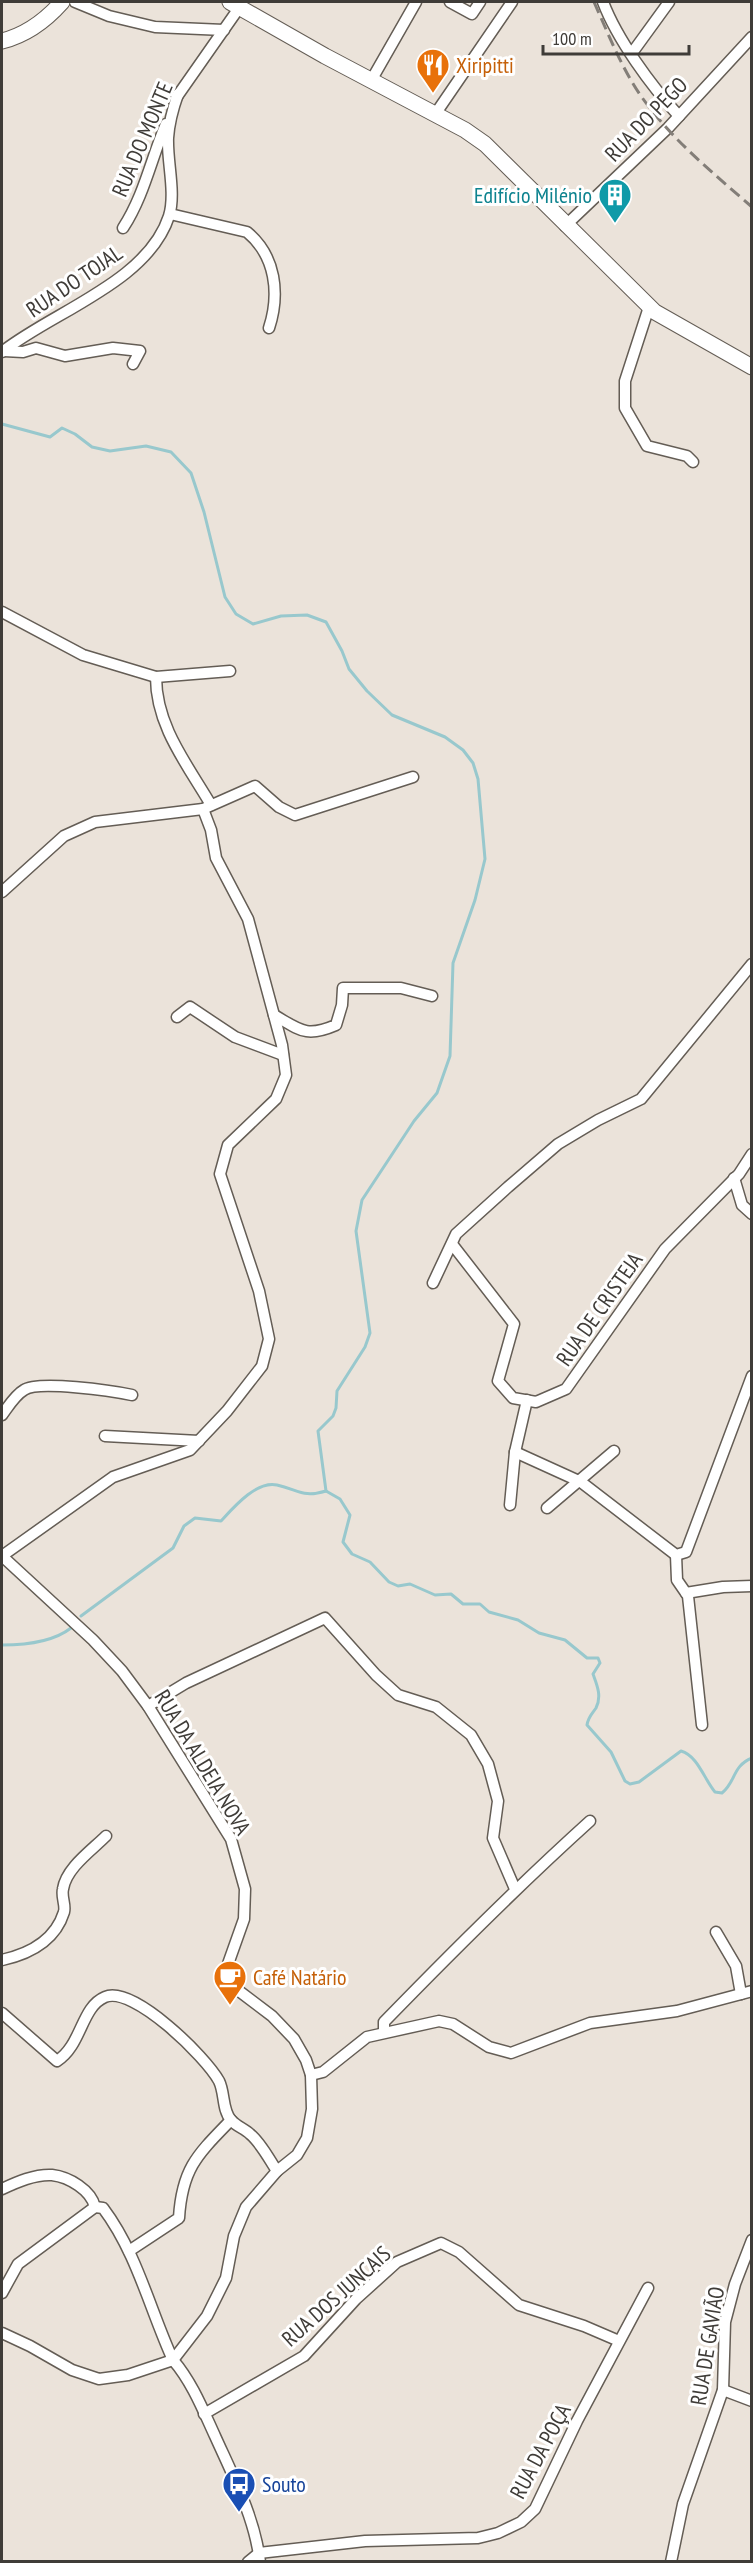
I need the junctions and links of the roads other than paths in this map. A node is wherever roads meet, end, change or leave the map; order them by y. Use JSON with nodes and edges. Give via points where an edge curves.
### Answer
{"nodes":[{"id":1,"x":62,"y":2,"type":"edge"},
{"id":2,"x":75,"y":2,"type":"edge"},
{"id":3,"x":416,"y":2,"type":"edge"},
{"id":4,"x":450,"y":2,"type":"edge"},
{"id":5,"x":480,"y":2,"type":"edge"},
{"id":6,"x":512,"y":2,"type":"edge"},
{"id":7,"x":603,"y":2,"type":"edge"},
{"id":8,"x":669,"y":2,"type":"edge"},
{"id":9,"x":235,"y":5,"type":"edge"},
{"id":10,"x":224,"y":30,"type":"junction"},
{"id":11,"x":752,"y":37,"type":"edge"},
{"id":12,"x":2,"y":42,"type":"edge"},
{"id":13,"x":632,"y":53,"type":"junction"},
{"id":14,"x":372,"y":79,"type":"junction"},
{"id":15,"x":178,"y":94,"type":"junction"},
{"id":16,"x":436,"y":113,"type":"junction"},
{"id":17,"x":679,"y":116,"type":"junction"},
{"id":18,"x":170,"y":214,"type":"junction"},
{"id":19,"x":565,"y":226,"type":"junction"},
{"id":20,"x":123,"y":228,"type":"dead end"},
{"id":21,"x":649,"y":307,"type":"junction"},
{"id":22,"x":269,"y":328,"type":"dead end"},
{"id":23,"x":2,"y":352,"type":"edge"},
{"id":24,"x":134,"y":364,"type":"dead end"},
{"id":25,"x":752,"y":367,"type":"edge"},
{"id":26,"x":693,"y":462,"type":"dead end"},
{"id":27,"x":2,"y":612,"type":"edge"},
{"id":28,"x":230,"y":671,"type":"dead end"},
{"id":29,"x":156,"y":677,"type":"junction"},
{"id":30,"x":413,"y":777,"type":"dead end"},
{"id":31,"x":207,"y":807,"type":"junction"},
{"id":32,"x":2,"y":892,"type":"edge"},
{"id":33,"x":752,"y":964,"type":"edge"},
{"id":34,"x":432,"y":996,"type":"dead end"},
{"id":35,"x":273,"y":1015,"type":"junction"},
{"id":36,"x":177,"y":1017,"type":"dead end"},
{"id":37,"x":283,"y":1055,"type":"junction"},
{"id":38,"x":752,"y":1154,"type":"edge"},
{"id":39,"x":734,"y":1178,"type":"junction"},
{"id":40,"x":752,"y":1214,"type":"edge"},
{"id":41,"x":452,"y":1244,"type":"junction"},
{"id":42,"x":433,"y":1283,"type":"dead end"},
{"id":43,"x":752,"y":1377,"type":"edge"},
{"id":44,"x":132,"y":1395,"type":"dead end"},
{"id":45,"x":527,"y":1400,"type":"junction"},
{"id":46,"x":2,"y":1415,"type":"edge"},
{"id":47,"x":105,"y":1436,"type":"dead end"},
{"id":48,"x":199,"y":1441,"type":"junction"},
{"id":49,"x":614,"y":1451,"type":"dead end"},
{"id":50,"x":515,"y":1452,"type":"junction"},
{"id":51,"x":578,"y":1480,"type":"junction"},
{"id":52,"x":510,"y":1504,"type":"dead end"},
{"id":53,"x":547,"y":1508,"type":"dead end"},
{"id":54,"x":676,"y":1555,"type":"junction"},
{"id":55,"x":2,"y":1556,"type":"edge"},
{"id":56,"x":752,"y":1586,"type":"edge"},
{"id":57,"x":686,"y":1593,"type":"junction"},
{"id":58,"x":148,"y":1706,"type":"junction"},
{"id":59,"x":702,"y":1725,"type":"dead end"},
{"id":60,"x":590,"y":1821,"type":"dead end"},
{"id":61,"x":106,"y":1836,"type":"dead end"},
{"id":62,"x":515,"y":1889,"type":"junction"},
{"id":63,"x":716,"y":1932,"type":"dead end"},
{"id":64,"x":2,"y":1960,"type":"edge"},
{"id":65,"x":746,"y":1993,"type":"edge"},
{"id":66,"x":2,"y":2013,"type":"edge"},
{"id":67,"x":384,"y":2031,"type":"junction"},
{"id":68,"x":310,"y":2075,"type":"junction"},
{"id":69,"x":231,"y":2120,"type":"junction"},
{"id":70,"x":277,"y":2171,"type":"junction"},
{"id":71,"x":2,"y":2188,"type":"edge"},
{"id":72,"x":95,"y":2207,"type":"junction"},
{"id":73,"x":752,"y":2240,"type":"edge"},
{"id":74,"x":129,"y":2251,"type":"junction"},
{"id":75,"x":648,"y":2288,"type":"dead end"},
{"id":76,"x":2,"y":2293,"type":"edge"},
{"id":77,"x":2,"y":2333,"type":"edge"},
{"id":78,"x":620,"y":2341,"type":"junction"},
{"id":79,"x":173,"y":2360,"type":"junction"},
{"id":80,"x":723,"y":2390,"type":"junction"},
{"id":81,"x":752,"y":2401,"type":"edge"},
{"id":82,"x":204,"y":2414,"type":"junction"},
{"id":83,"x":259,"y":2557,"type":"edge"},
{"id":84,"x":248,"y":2562,"type":"edge"},
{"id":85,"x":671,"y":2562,"type":"edge"}],
"edges":[{"from":1,"to":12,"type":"main road","via":[[26,32]]},
{"from":2,"to":10,"type":"street","via":[[108,16],[155,27]]},
{"from":3,"to":14,"type":"street"},
{"from":4,"to":5,"type":"street","via":[[472,14]]},
{"from":6,"to":16,"type":"street"},
{"from":7,"to":13,"type":"street","via":[[612,26]]},
{"from":8,"to":13,"type":"street"},
{"from":9,"to":10,"type":"street","name":"RUA DO MONTE"},
{"from":9,"to":14,"type":"main road"},
{"from":10,"to":15,"type":"street","name":"RUA DO MONTE"},
{"from":11,"to":17,"type":"street","name":"RUA DO PEGO"},
{"from":13,"to":17,"type":"street","via":[[661,97]]},
{"from":14,"to":16,"type":"main road"},
{"from":15,"to":18,"type":"street","name":"RUA DO TOJAL","via":[[168,140]]},
{"from":15,"to":20,"type":"street","name":"RUA DO MONTE","via":[[150,173]]},
{"from":16,"to":19,"type":"main road","via":[[484,144]]},
{"from":17,"to":19,"type":"street","name":"RUA DO PEGO"},
{"from":18,"to":22,"type":"street","via":[[247,232],[256,240],[273,270],[276,307]]},
{"from":18,"to":23,"type":"street","name":"RUA DO TOJAL","via":[[159,237],[118,280]]},
{"from":19,"to":21,"type":"main road"},
{"from":21,"to":25,"type":"main road"},
{"from":21,"to":26,"type":"street","via":[[625,381],[625,408],[647,446],[687,456]]},
{"from":23,"to":24,"type":"street","via":[[36,348],[65,356],[113,348],[140,351]]},
{"from":27,"to":29,"type":"street","via":[[83,654]]},
{"from":28,"to":29,"type":"street"},
{"from":29,"to":31,"type":"street","via":[[158,707],[165,728]]},
{"from":30,"to":31,"type":"street","via":[[295,815],[255,786]]},
{"from":31,"to":32,"type":"street","via":[[95,822],[64,836]]},
{"from":31,"to":35,"type":"street","via":[[216,858],[248,919]]},
{"from":33,"to":41,"type":"street","via":[[641,1099],[558,1144],[456,1234]]},
{"from":34,"to":35,"type":"street","via":[[401,988],[343,988],[336,1025],[319,1032],[303,1032]]},
{"from":35,"to":37,"type":"street"},
{"from":36,"to":37,"type":"street","via":[[190,1007],[235,1037]]},
{"from":37,"to":48,"type":"street","via":[[286,1075],[276,1099],[228,1145],[220,1174],[259,1291],[269,1339],[262,1366]]},
{"from":38,"to":39,"type":"street","name":"RUA DE CRISTEJA"},
{"from":39,"to":40,"type":"street","via":[[742,1205]]},
{"from":39,"to":45,"type":"street","name":"RUA DE CRISTEJA","via":[[665,1250],[566,1389],[536,1402]]},
{"from":41,"to":42,"type":"street"},
{"from":41,"to":45,"type":"street","via":[[514,1324],[498,1382],[513,1398]]},
{"from":43,"to":54,"type":"street","via":[[686,1552]]},
{"from":44,"to":46,"type":"street","via":[[81,1387],[34,1387],[24,1389]]},
{"from":45,"to":50,"type":"street"},
{"from":47,"to":48,"type":"street"},
{"from":48,"to":55,"type":"street","via":[[190,1450],[113,1477]]},
{"from":49,"to":51,"type":"street"},
{"from":50,"to":51,"type":"street"},
{"from":50,"to":52,"type":"street"},
{"from":51,"to":53,"type":"street"},
{"from":51,"to":54,"type":"street"},
{"from":54,"to":57,"type":"street","via":[[677,1580]]},
{"from":55,"to":58,"type":"street","name":"RUA DA ALDEIA NOVA","via":[[93,1640]]},
{"from":56,"to":57,"type":"street"},
{"from":57,"to":59,"type":"street"},
{"from":58,"to":62,"type":"street","via":[[186,1683],[326,1618],[398,1695],[436,1707],[471,1735],[488,1764],[498,1801],[493,1838]]},
{"from":58,"to":68,"type":"street","name":"RUA DA ALDEIA NOVA","via":[[231,1839],[245,1889],[244,1919],[228,1964],[229,1976],[235,1988],[272,2016],[294,2039]]},
{"from":60,"to":62,"type":"street"},
{"from":61,"to":64,"type":"street","via":[[73,1869],[63,1889],[65,1911],[50,1937],[33,1950]]},
{"from":62,"to":67,"type":"street","via":[[384,2022]]},
{"from":63,"to":65,"type":"street"},
{"from":65,"to":67,"type":"street","via":[[677,2011],[590,2023],[512,2053],[489,2048],[453,2024],[439,2021]]},
{"from":66,"to":69,"type":"street","via":[[57,2061],[77,2039],[97,2001],[119,1995],[164,2023],[194,2050],[219,2082]]},
{"from":67,"to":68,"type":"street","via":[[367,2037],[323,2072]]},
{"from":68,"to":70,"type":"street","name":"RUA DA ALDEIA NOVA","via":[[312,2109],[307,2138],[297,2155]]},
{"from":69,"to":70,"type":"street","via":[[252,2135]]},
{"from":69,"to":74,"type":"street","via":[[200,2151],[188,2172],[179,2218]]},
{"from":70,"to":79,"type":"street","name":"RUA DA ALDEIA NOVA","via":[[246,2207],[234,2236],[226,2278],[207,2316]]},
{"from":71,"to":72,"type":"street","via":[[24,2179],[52,2175],[77,2184],[93,2197]]},
{"from":72,"to":74,"type":"street","via":[[103,2208],[110,2217]]},
{"from":72,"to":76,"type":"street","via":[[18,2264]]},
{"from":73,"to":80,"type":"street","name":"RUA DE GAVIÃO","via":[[725,2322]]},
{"from":74,"to":79,"type":"street"},
{"from":75,"to":78,"type":"street","name":"RUA DA POÇA"},
{"from":77,"to":79,"type":"street","via":[[72,2370],[99,2379],[128,2375]]},
{"from":78,"to":82,"type":"street","name":"RUA DOS JUNCAIS","via":[[519,2305],[459,2252],[441,2243],[398,2262],[356,2299],[304,2356]]},
{"from":78,"to":83,"type":"street","name":"RUA DA POÇA","via":[[535,2509],[521,2522],[478,2538],[365,2541]]},
{"from":79,"to":82,"type":"street"},
{"from":80,"to":81,"type":"street"},
{"from":80,"to":85,"type":"street","name":"RUA DE GAVIÃO","via":[[683,2504]]},
{"from":82,"to":83,"type":"street","via":[[243,2498]]},
{"from":83,"to":84,"type":"street"}]}
